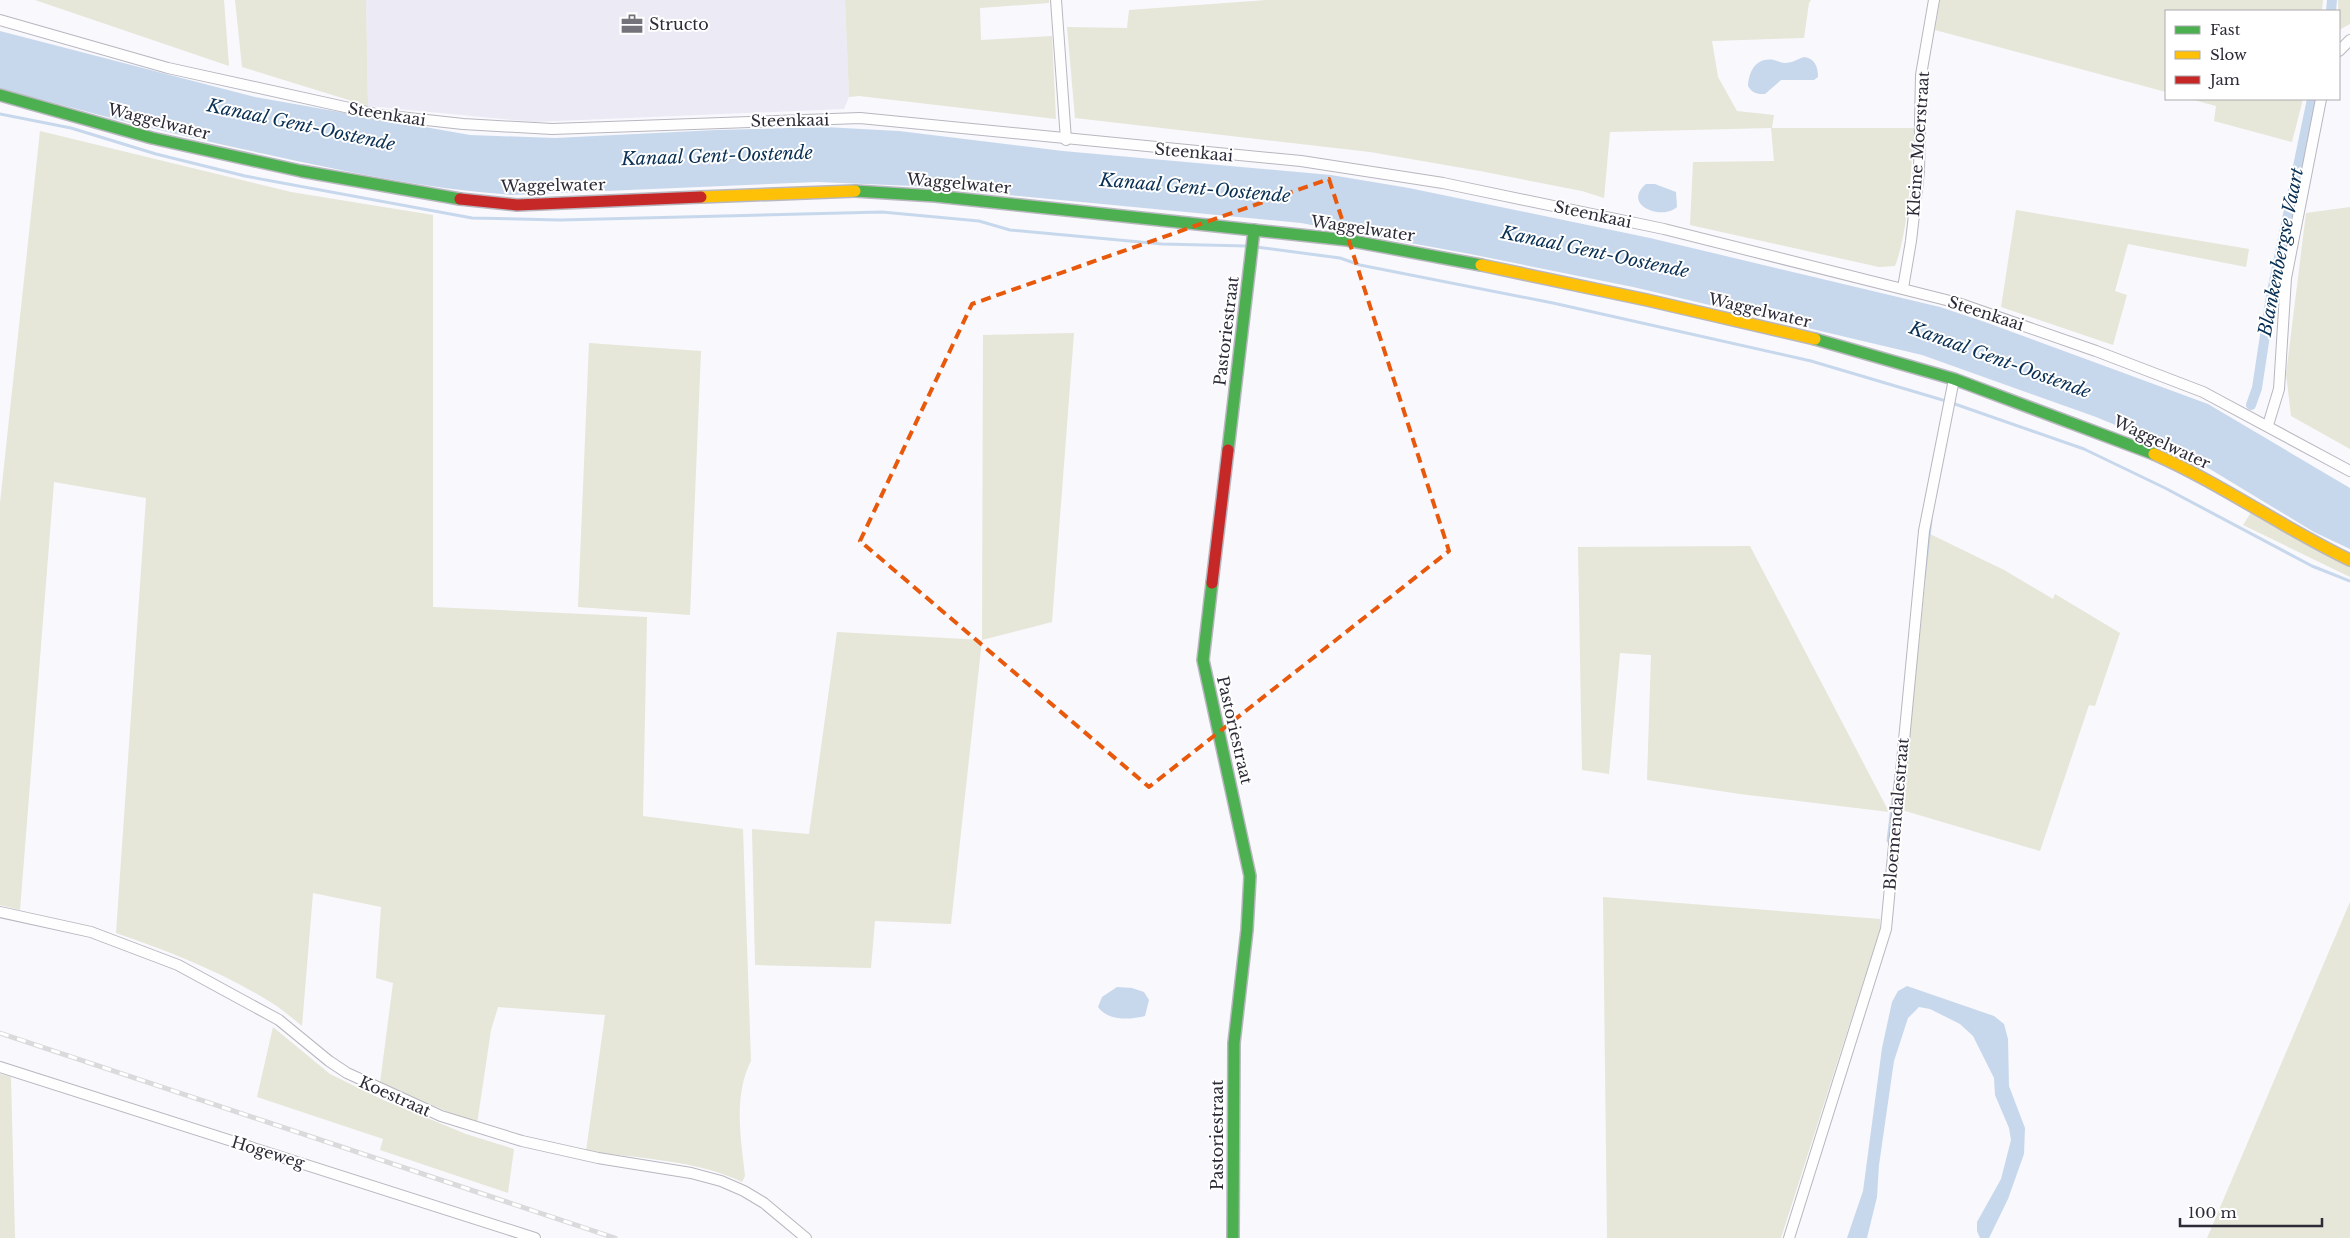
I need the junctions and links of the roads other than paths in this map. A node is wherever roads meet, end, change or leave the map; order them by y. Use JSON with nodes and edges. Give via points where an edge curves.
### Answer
{"nodes":[{"id":1,"x":1056,"y":0,"type":"edge"},
{"id":2,"x":1934,"y":0,"type":"edge"},
{"id":3,"x":0,"y":20,"type":"edge"},
{"id":4,"x":2350,"y":40,"type":"edge"},
{"id":5,"x":2340,"y":50,"type":"edge"},
{"id":6,"x":0,"y":95,"type":"edge"},
{"id":7,"x":2321,"y":100,"type":"edge"},
{"id":8,"x":1066,"y":140,"type":"junction"},
{"id":9,"x":1253,"y":241,"type":"junction"},
{"id":10,"x":1903,"y":288,"type":"junction"},
{"id":11,"x":1954,"y":379,"type":"junction"},
{"id":12,"x":2268,"y":425,"type":"junction"},
{"id":13,"x":2350,"y":471,"type":"edge"},
{"id":14,"x":2350,"y":560,"type":"edge"},
{"id":15,"x":0,"y":912,"type":"edge"},
{"id":16,"x":0,"y":1067,"type":"edge"},
{"id":17,"x":535,"y":1238,"type":"edge"},
{"id":18,"x":806,"y":1238,"type":"edge"},
{"id":19,"x":1233,"y":1238,"type":"edge"},
{"id":20,"x":1789,"y":1238,"type":"edge"}],
"edges":[{"from":1,"to":8,"type":"street"},
{"from":2,"to":10,"type":"street","name":"Kleine Moerstraat","via":[[1922,74],[1919,170]]},
{"from":3,"to":8,"type":"street","name":"Steenkaai","via":[[168,68],[381,116],[552,129],[860,118]]},
{"from":4,"to":5,"type":"street"},
{"from":6,"to":9,"type":"street","name":"Waggelwater","via":[[161,140],[466,200],[517,204],[854,191],[935,196]]},
{"from":7,"to":12,"type":"street","via":[[2286,278],[2279,389]]},
{"from":8,"to":10,"type":"street","name":"Steenkaai","via":[[1301,161],[1443,183],[1664,229]]},
{"from":9,"to":11,"type":"street","name":"Waggelwater","via":[[1346,240],[1448,258],[1647,300],[1839,346]]},
{"from":9,"to":19,"type":"street","name":"Pastoriestraat","via":[[1203,660],[1250,876],[1248,930],[1234,1043]]},
{"from":10,"to":12,"type":"street","name":"Steenkaai","via":[[2003,318],[2144,369],[2219,399]]},
{"from":11,"to":14,"type":"street","name":"Waggelwater","via":[[2132,444],[2188,470]]},
{"from":11,"to":20,"type":"street","name":"Bloemendalestraat","via":[[1924,531],[1886,929]]},
{"from":12,"to":13,"type":"street","name":"Steenkaai"},
{"from":15,"to":18,"type":"street","name":"Koestraat","via":[[91,932],[178,965],[279,1020],[347,1073],[441,1116],[522,1141],[721,1181],[764,1203]]},
{"from":16,"to":17,"type":"street","name":"Hogeweg"}]}
